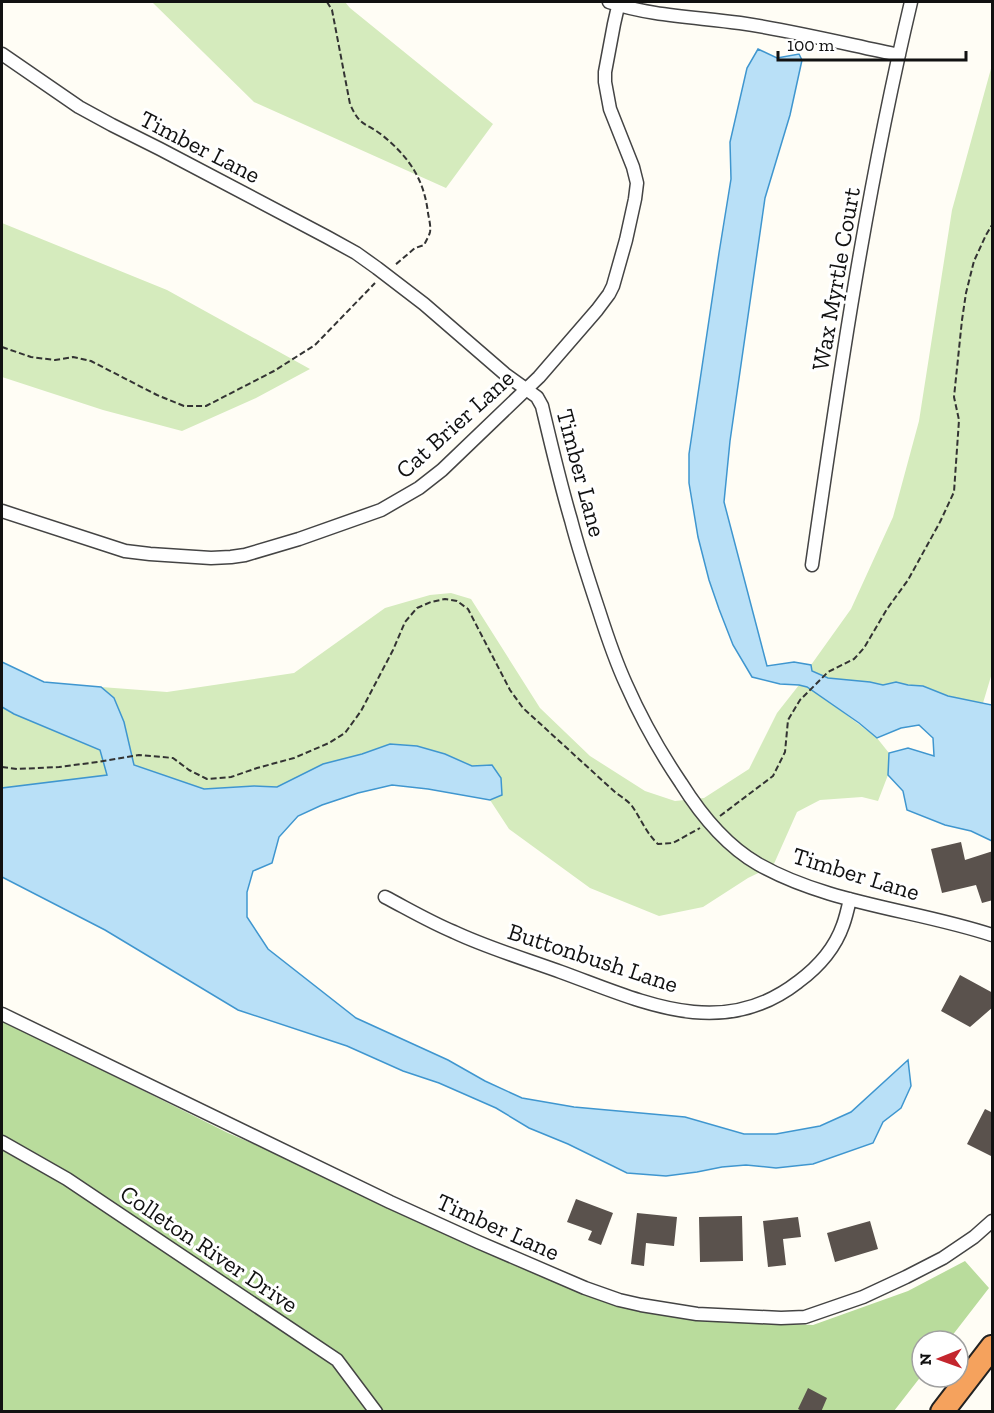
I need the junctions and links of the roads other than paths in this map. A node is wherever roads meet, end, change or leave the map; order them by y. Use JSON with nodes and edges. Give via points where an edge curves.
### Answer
{"nodes":[{"id":1,"x":911,"y":2,"type":"edge"},
{"id":2,"x":615,"y":3,"type":"edge"},
{"id":3,"x":2,"y":54,"type":"edge"},
{"id":4,"x":899,"y":55,"type":"junction"},
{"id":5,"x":527,"y":389,"type":"junction"},
{"id":6,"x":2,"y":511,"type":"edge"},
{"id":7,"x":812,"y":565,"type":"dead end"},
{"id":8,"x":385,"y":897,"type":"dead end"},
{"id":9,"x":850,"y":899,"type":"junction"},
{"id":10,"x":993,"y":935,"type":"edge"},
{"id":11,"x":2,"y":1014,"type":"edge"},
{"id":12,"x":2,"y":1142,"type":"edge"},
{"id":13,"x":993,"y":1221,"type":"edge"},
{"id":14,"x":993,"y":1347,"type":"edge"},
{"id":15,"x":376,"y":1412,"type":"edge"},
{"id":16,"x":942,"y":1412,"type":"edge"}],
"edges":[{"from":1,"to":4,"type":"street","name":"Wax Myrtle Court"},
{"from":2,"to":4,"type":"street","via":[[639,11],[765,27]]},
{"from":2,"to":5,"type":"street","name":"Cat Brier Lane","via":[[605,82],[610,109],[637,183],[626,240],[609,294]]},
{"from":3,"to":5,"type":"street","name":"Timber Lane","via":[[112,126],[356,253]]},
{"from":4,"to":7,"type":"street","name":"Wax Myrtle Court","via":[[846,332]]},
{"from":5,"to":6,"type":"street","name":"Cat Brier Lane","via":[[442,470],[396,502],[360,519],[245,555],[211,558],[125,551]]},
{"from":5,"to":9,"type":"street","name":"Timber Lane","via":[[542,406],[570,519],[614,656],[639,712],[673,772],[724,839],[741,853],[798,882]]},
{"from":8,"to":9,"type":"street","name":"Buttonbush Lane","via":[[455,933],[623,994],[670,1008],[713,1014],[762,1004],[806,977],[836,941]]},
{"from":9,"to":10,"type":"street","name":"Timber Lane"},
{"from":11,"to":13,"type":"street","name":"Timber Lane","via":[[390,1202],[585,1288],[641,1305],[697,1314],[805,1317],[906,1277],[943,1258]]},
{"from":12,"to":15,"type":"street","name":"Colleton River Drive","via":[[67,1179],[337,1360]]},
{"from":14,"to":16,"type":"highway"}]}
